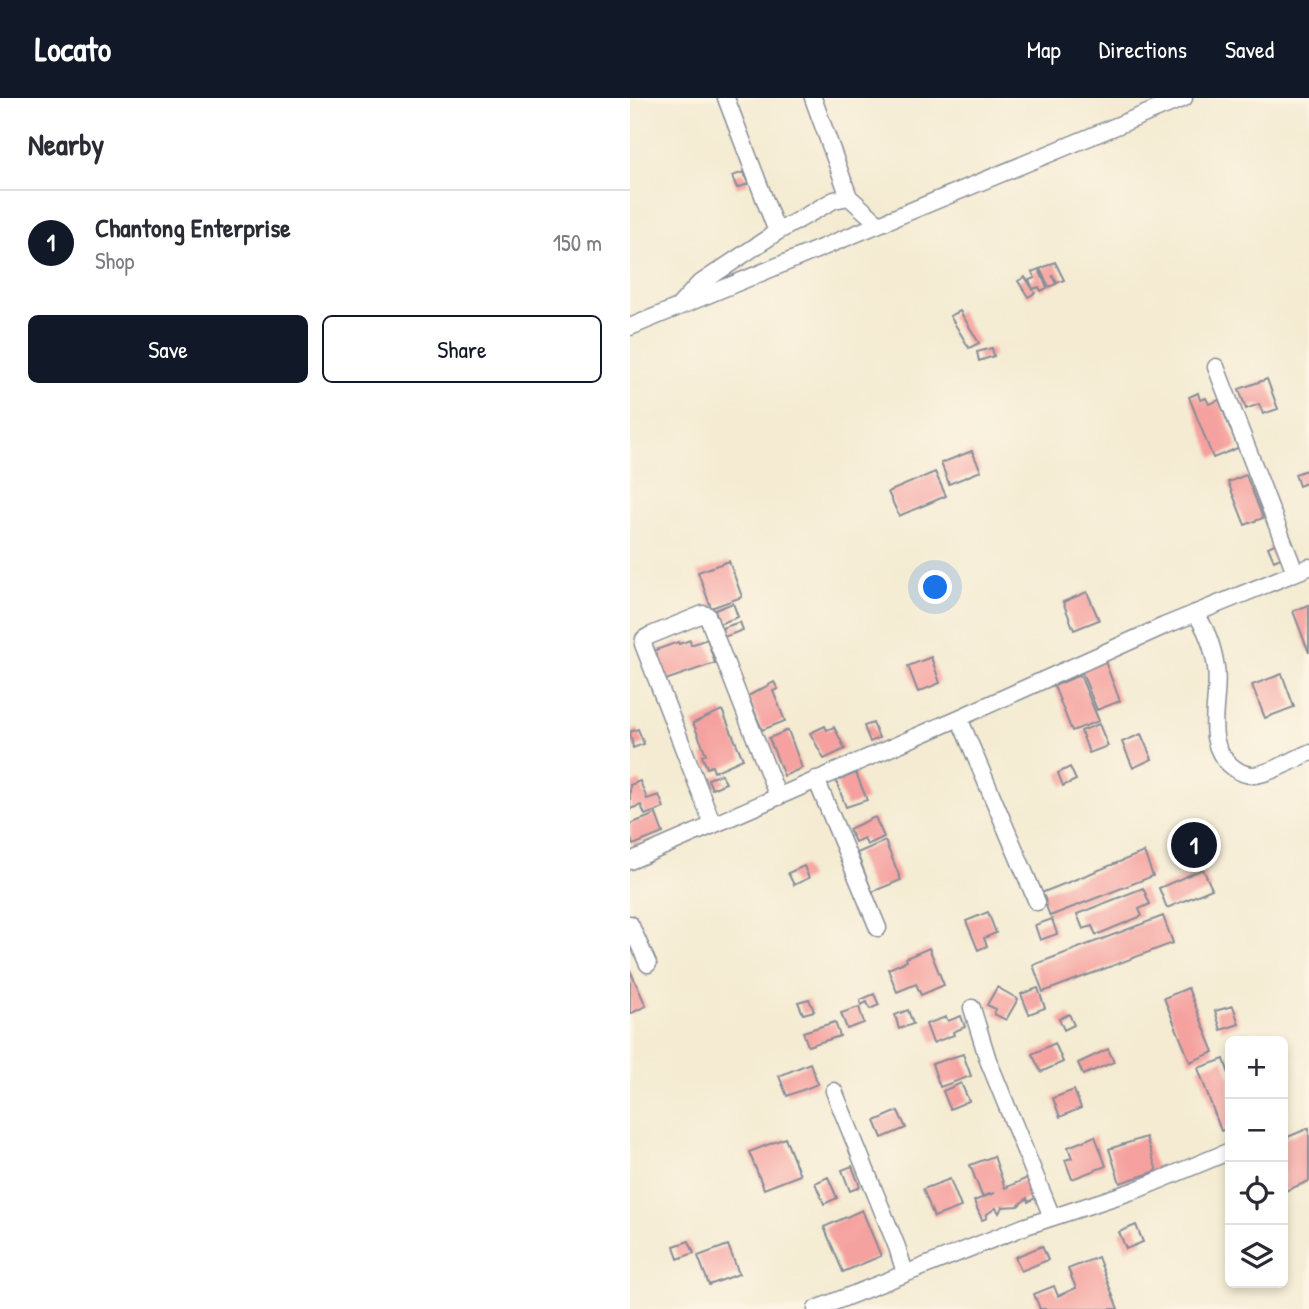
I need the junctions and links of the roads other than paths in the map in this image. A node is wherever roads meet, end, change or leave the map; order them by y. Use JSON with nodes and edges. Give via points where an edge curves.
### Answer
{"nodes":[{"id":1,"x":726,"y":98,"type":"edge"},
{"id":2,"x":813,"y":98,"type":"edge"},
{"id":3,"x":1184,"y":98,"type":"edge"},
{"id":4,"x":849,"y":197,"type":"junction"},
{"id":5,"x":879,"y":224,"type":"junction"},
{"id":6,"x":778,"y":232,"type":"junction"},
{"id":7,"x":676,"y":309,"type":"junction"},
{"id":8,"x":630,"y":327,"type":"edge"},
{"id":9,"x":1216,"y":367,"type":"dead end"},
{"id":10,"x":1302,"y":570,"type":"edge"},
{"id":11,"x":1195,"y":613,"type":"junction"},
{"id":12,"x":959,"y":718,"type":"junction"},
{"id":13,"x":1309,"y":753,"type":"edge"},
{"id":14,"x":816,"y":779,"type":"junction"},
{"id":15,"x":778,"y":797,"type":"junction"},
{"id":16,"x":713,"y":825,"type":"junction"},
{"id":17,"x":630,"y":860,"type":"edge"},
{"id":18,"x":1037,"y":902,"type":"dead end"},
{"id":19,"x":630,"y":924,"type":"edge"},
{"id":20,"x":878,"y":929,"type":"dead end"},
{"id":21,"x":648,"y":964,"type":"dead end"},
{"id":22,"x":972,"y":1007,"type":"dead end"},
{"id":23,"x":834,"y":1091,"type":"dead end"},
{"id":24,"x":1225,"y":1153,"type":"edge"},
{"id":25,"x":1052,"y":1217,"type":"junction"},
{"id":26,"x":905,"y":1273,"type":"junction"},
{"id":27,"x":816,"y":1309,"type":"edge"}],
"edges":[{"from":1,"to":6,"type":"street"},
{"from":2,"to":4,"type":"street"},
{"from":3,"to":5,"type":"street"},
{"from":4,"to":5,"type":"street"},
{"from":4,"to":6,"type":"street","via":[[834,200]]},
{"from":5,"to":7,"type":"street"},
{"from":6,"to":7,"type":"street","via":[[698,285]]},
{"from":7,"to":8,"type":"street"},
{"from":9,"to":10,"type":"street"},
{"from":10,"to":11,"type":"street"},
{"from":11,"to":12,"type":"street"},
{"from":11,"to":13,"type":"street","via":[[1214,659],[1213,733],[1228,764],[1252,775]]},
{"from":12,"to":14,"type":"street"},
{"from":12,"to":18,"type":"street"},
{"from":14,"to":15,"type":"street"},
{"from":14,"to":20,"type":"street"},
{"from":15,"to":16,"type":"street"},
{"from":15,"to":16,"type":"street","via":[[707,615],[649,636],[643,645]]},
{"from":16,"to":17,"type":"street"},
{"from":19,"to":21,"type":"street"},
{"from":22,"to":25,"type":"street","via":[[992,1072]]},
{"from":23,"to":26,"type":"street"},
{"from":24,"to":25,"type":"street","via":[[1136,1190]]},
{"from":25,"to":26,"type":"street"},
{"from":26,"to":27,"type":"street"}]}
